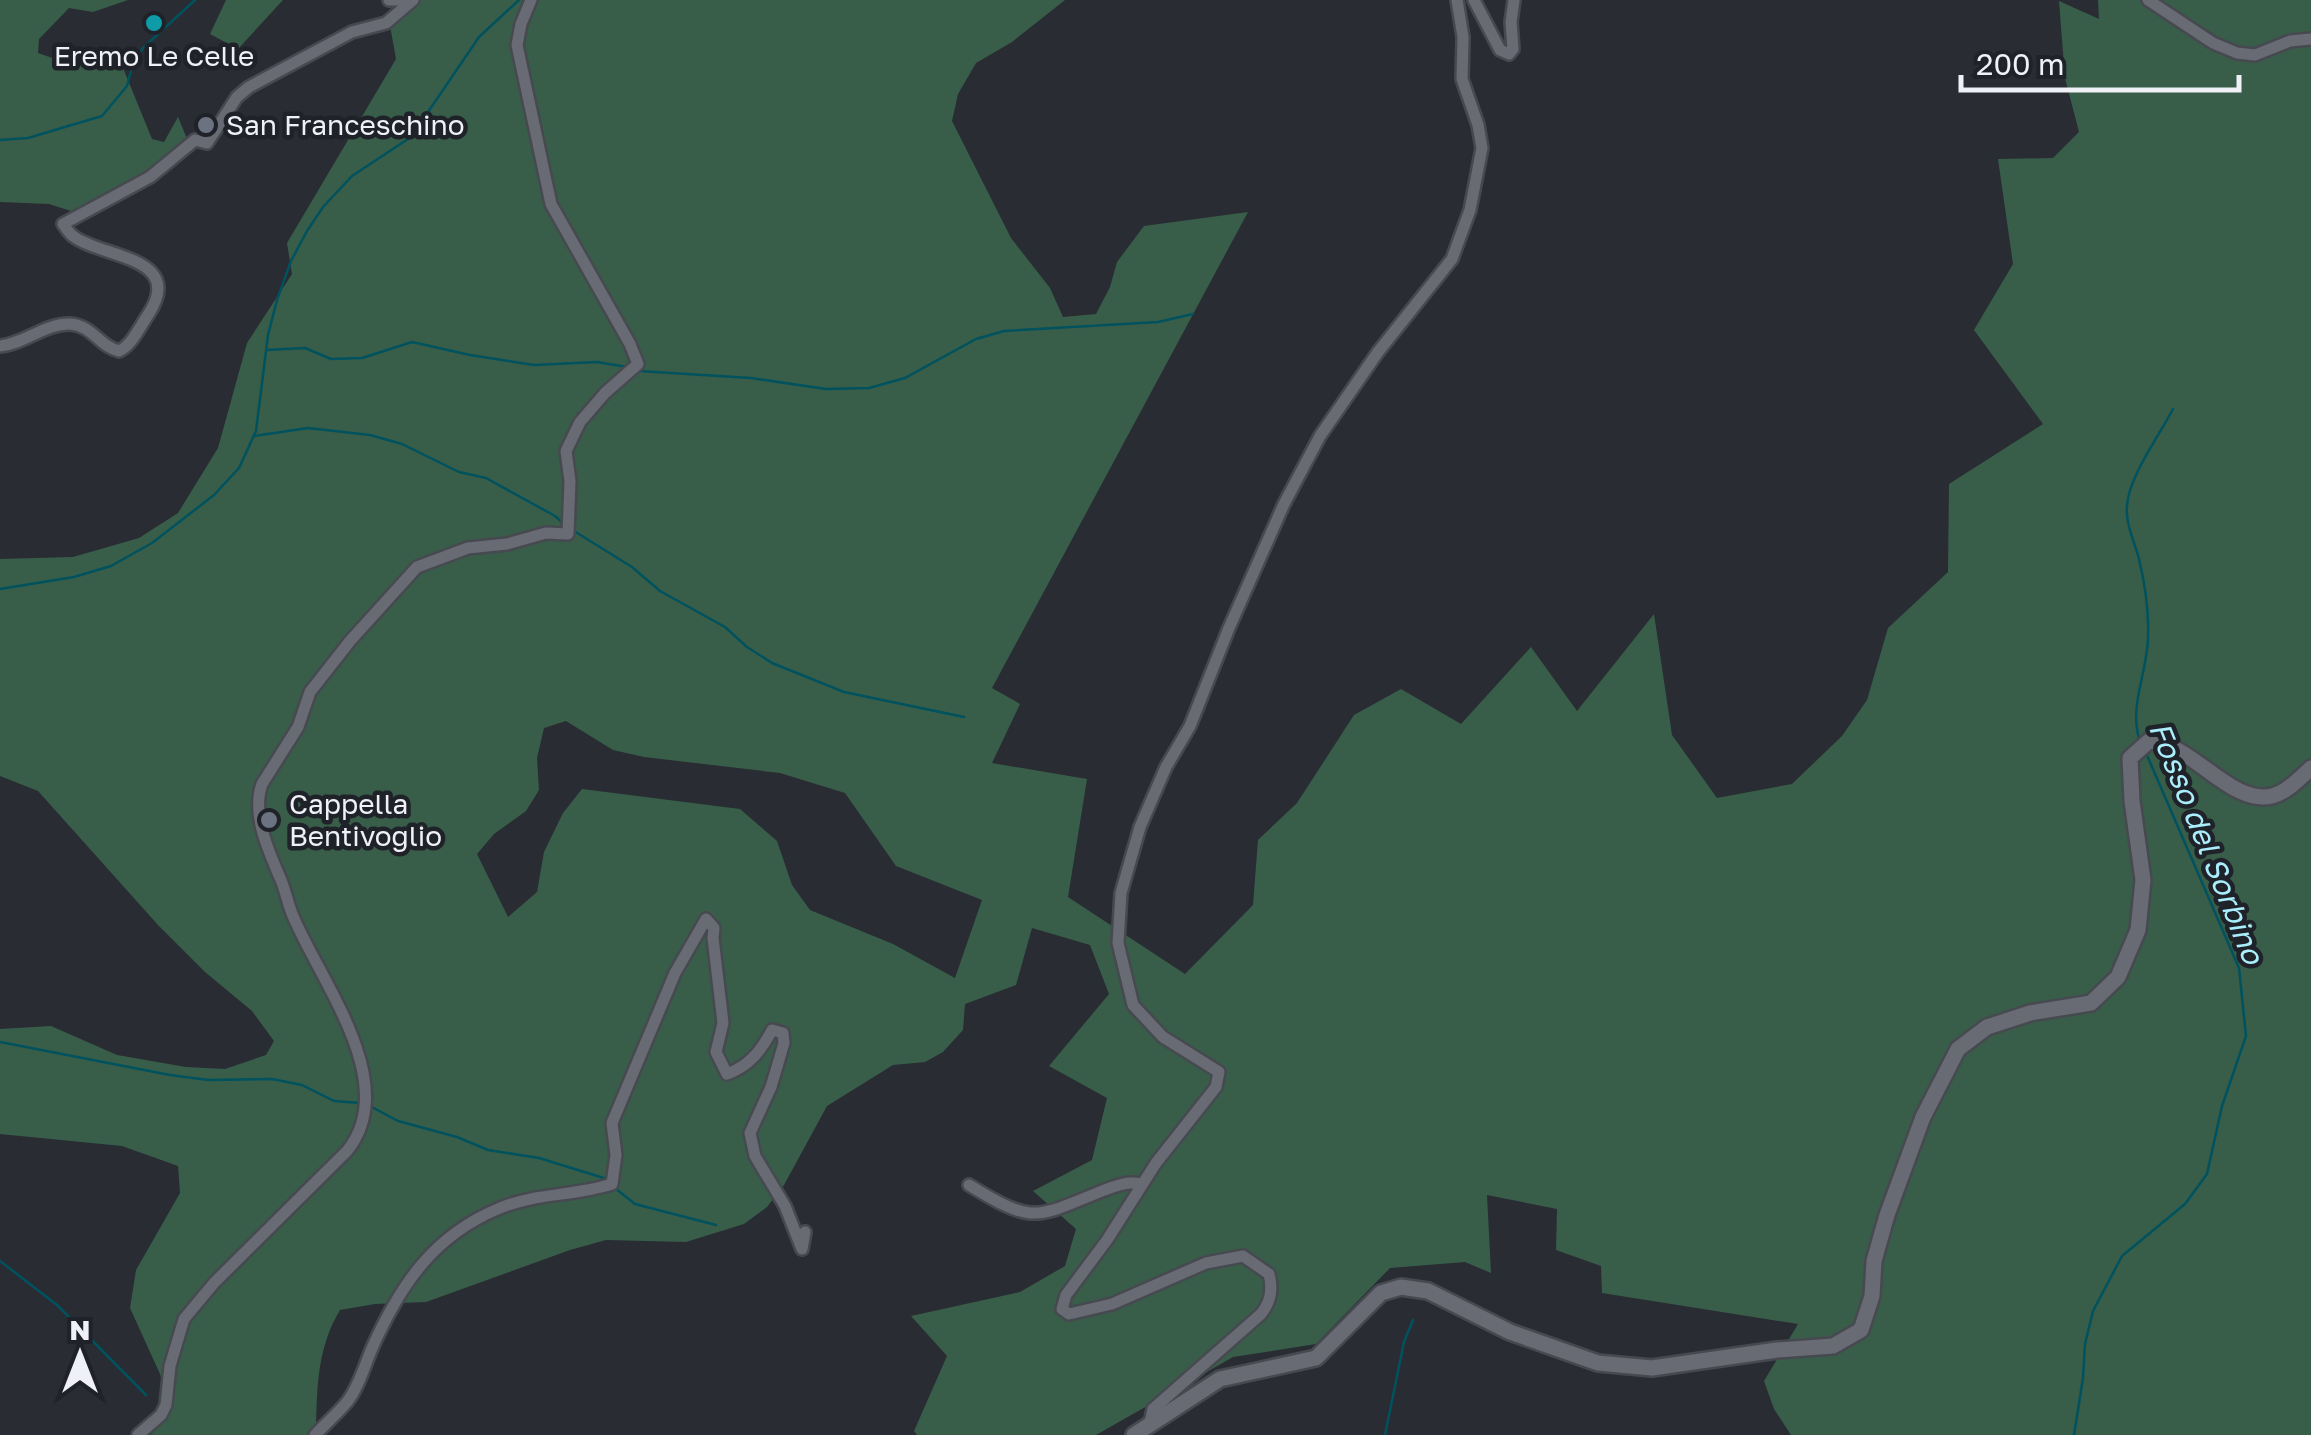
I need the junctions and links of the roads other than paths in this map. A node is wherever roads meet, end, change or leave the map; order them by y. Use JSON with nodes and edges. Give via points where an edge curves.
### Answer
{"nodes":[{"id":1,"x":390,"y":0,"type":"edge"},
{"id":2,"x":402,"y":0,"type":"edge"},
{"id":3,"x":412,"y":0,"type":"edge"},
{"id":4,"x":532,"y":0,"type":"edge"},
{"id":5,"x":1457,"y":0,"type":"edge"},
{"id":6,"x":1474,"y":0,"type":"edge"},
{"id":7,"x":1514,"y":0,"type":"edge"},
{"id":8,"x":2148,"y":0,"type":"edge"},
{"id":9,"x":2311,"y":39,"type":"edge"},
{"id":10,"x":0,"y":346,"type":"edge"},
{"id":11,"x":2311,"y":768,"type":"edge"},
{"id":12,"x":1141,"y":1184,"type":"junction"},
{"id":13,"x":969,"y":1185,"type":"dead end"},
{"id":14,"x":805,"y":1232,"type":"dead end"},
{"id":15,"x":1150,"y":1423,"type":"junction"},
{"id":16,"x":138,"y":1435,"type":"edge"},
{"id":17,"x":315,"y":1435,"type":"edge"},
{"id":18,"x":1134,"y":1435,"type":"edge"}],
"edges":[{"from":1,"to":2,"type":"street"},
{"from":3,"to":10,"type":"street","via":[[386,23],[352,32],[249,86],[207,142],[195,140],[150,177],[62,224],[75,238],[145,266],[157,282],[153,308],[127,347],[109,349],[87,329],[69,324]]},
{"from":4,"to":16,"type":"street","via":[[518,45],[544,183],[638,364],[580,422],[566,451],[568,534],[468,548],[417,567],[310,692],[298,727],[262,784],[267,846],[360,1058],[366,1117],[347,1150],[184,1319],[166,1404]]},
{"from":5,"to":12,"type":"street","via":[[1462,79],[1482,148],[1452,259],[1320,436],[1130,854],[1118,943],[1128,993],[1163,1037],[1219,1072],[1216,1088]]},
{"from":6,"to":7,"type":"street","via":[[1500,50],[1509,54]]},
{"from":8,"to":9,"type":"street","via":[[2237,53],[2255,55]]},
{"from":11,"to":15,"type":"main road","via":[[2288,789],[2257,798],[2162,741],[2149,740],[2130,758],[2143,880],[2138,930],[2118,978],[2091,1003],[2030,1012],[1987,1027],[1958,1049],[1923,1117],[1887,1216],[1860,1330],[1833,1346],[1652,1368],[1598,1363],[1510,1332],[1428,1291],[1401,1288],[1381,1293],[1316,1358],[1220,1379]]},
{"from":12,"to":13,"type":"street","via":[[1036,1214],[1020,1214]]},
{"from":12,"to":15,"type":"street","via":[[1066,1295],[1065,1313],[1112,1304],[1206,1263],[1243,1256],[1269,1274],[1271,1286],[1261,1314],[1153,1409]]},
{"from":14,"to":17,"type":"street","via":[[802,1249],[750,1132],[771,1087],[783,1033],[772,1030],[755,1057],[727,1074],[716,1052],[723,1023],[714,928],[706,919],[674,972],[612,1123],[612,1184],[542,1195],[454,1231],[410,1277],[350,1399]]},
{"from":15,"to":18,"type":"main road"}]}
